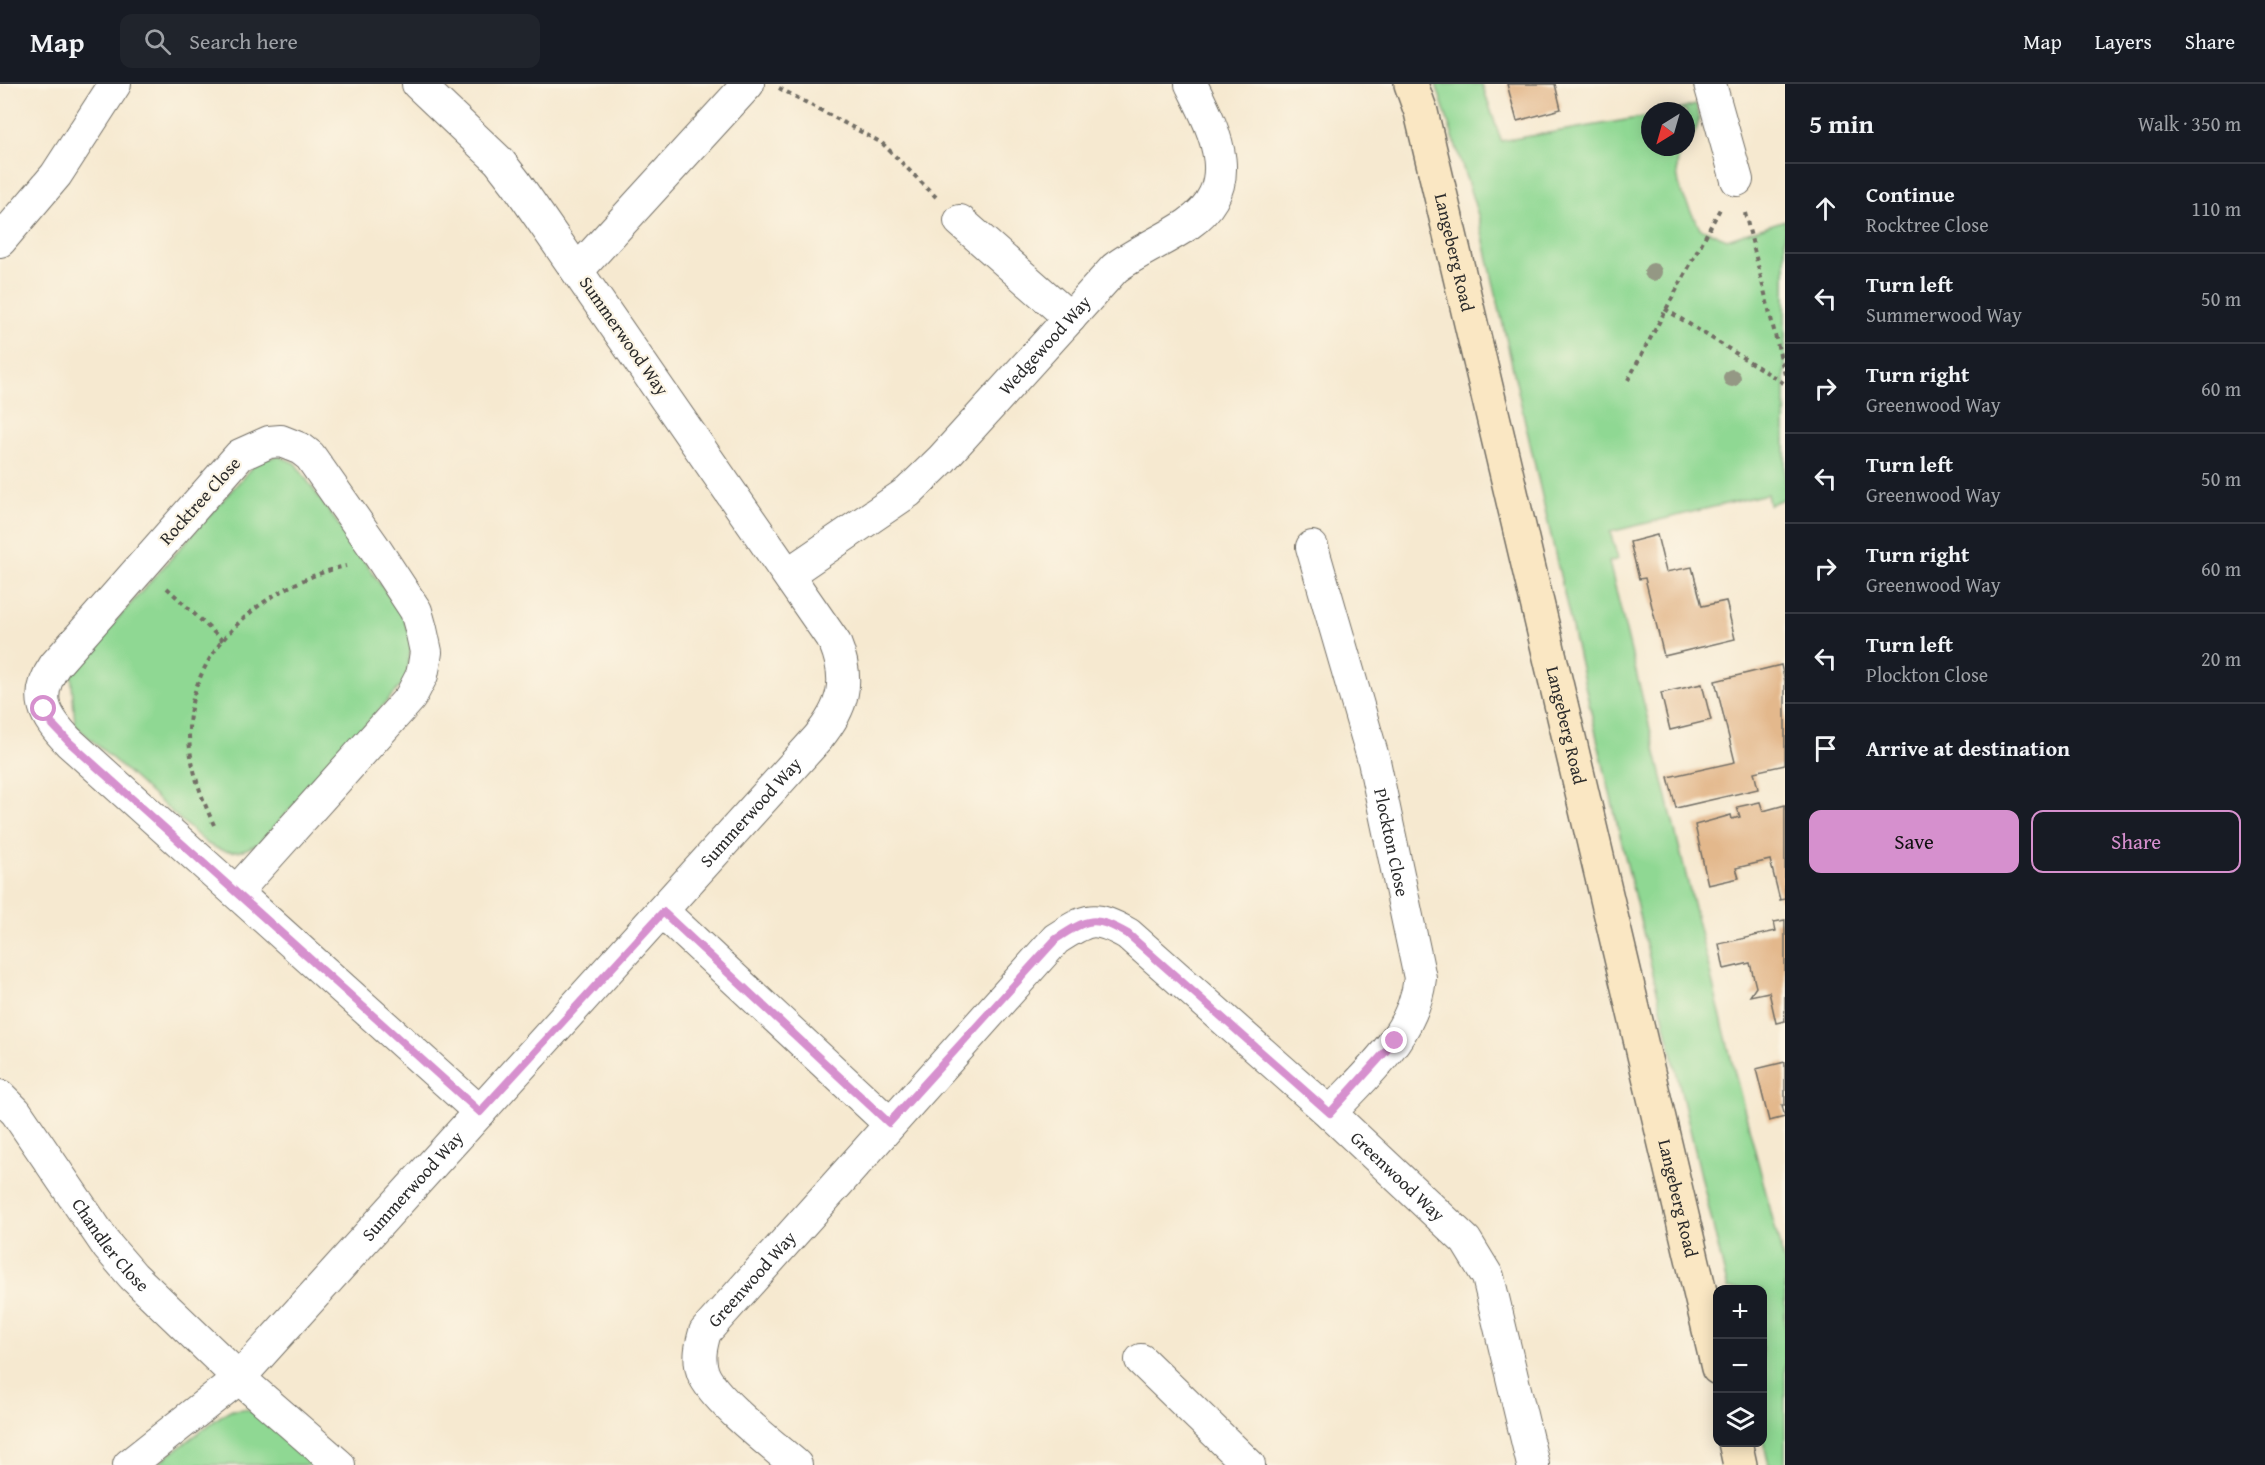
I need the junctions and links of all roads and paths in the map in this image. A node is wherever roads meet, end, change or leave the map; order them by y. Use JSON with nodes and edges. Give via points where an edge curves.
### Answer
{"nodes":[{"id":1,"x":115,"y":84,"type":"edge"},
{"id":2,"x":418,"y":84,"type":"edge"},
{"id":3,"x":748,"y":84,"type":"edge"},
{"id":4,"x":770,"y":84,"type":"edge"},
{"id":5,"x":1191,"y":84,"type":"edge"},
{"id":6,"x":1411,"y":84,"type":"edge"},
{"id":7,"x":1710,"y":84,"type":"edge"},
{"id":8,"x":1737,"y":180,"type":"junction"},
{"id":9,"x":960,"y":221,"type":"joint"},
{"id":10,"x":0,"y":241,"type":"edge"},
{"id":11,"x":578,"y":270,"type":"junction"},
{"id":12,"x":1665,"y":309,"type":"junction"},
{"id":13,"x":1070,"y":318,"type":"junction"},
{"id":14,"x":1785,"y":375,"type":"edge"},
{"id":15,"x":1628,"y":381,"type":"dead end"},
{"id":16,"x":1785,"y":384,"type":"edge"},
{"id":17,"x":1312,"y":547,"type":"dead end"},
{"id":18,"x":384,"y":562,"type":"junction"},
{"id":19,"x":143,"y":565,"type":"junction"},
{"id":20,"x":788,"y":574,"type":"junction"},
{"id":21,"x":223,"y":640,"type":"junction"},
{"id":22,"x":216,"y":830,"type":"dead end"},
{"id":23,"x":236,"y":892,"type":"junction"},
{"id":24,"x":663,"y":912,"type":"junction"},
{"id":25,"x":0,"y":1096,"type":"edge"},
{"id":26,"x":480,"y":1112,"type":"junction"},
{"id":27,"x":1330,"y":1113,"type":"junction"},
{"id":28,"x":889,"y":1123,"type":"junction"},
{"id":29,"x":1713,"y":1347,"type":"edge"},
{"id":30,"x":1140,"y":1360,"type":"dead end"},
{"id":31,"x":239,"y":1378,"type":"junction"},
{"id":32,"x":1736,"y":1447,"type":"edge"},
{"id":33,"x":129,"y":1465,"type":"edge"},
{"id":34,"x":339,"y":1465,"type":"edge"},
{"id":35,"x":796,"y":1465,"type":"edge"},
{"id":36,"x":1249,"y":1465,"type":"edge"},
{"id":37,"x":1533,"y":1465,"type":"edge"},
{"id":38,"x":1740,"y":1465,"type":"edge"}],
"edges":[{"from":1,"to":10,"type":"street","via":[[56,175]]},
{"from":2,"to":11,"type":"street","name":"Summerwood Way","via":[[499,161]]},
{"from":3,"to":11,"type":"street"},
{"from":4,"to":9,"type":"path","via":[[882,143]]},
{"from":5,"to":13,"type":"street","name":"Wedgewood Way","via":[[1212,126],[1220,154],[1221,170],[1210,200],[1187,225],[1137,251],[1115,268]]},
{"from":6,"to":29,"type":"main road","name":"Langeberg Road","via":[[1424,123]]},
{"from":7,"to":8,"type":"street"},
{"from":8,"to":12,"type":"path"},
{"from":8,"to":14,"type":"path"},
{"from":9,"to":13,"type":"street"},
{"from":11,"to":20,"type":"street","name":"Summerwood Way"},
{"from":12,"to":15,"type":"path"},
{"from":12,"to":16,"type":"path"},
{"from":13,"to":20,"type":"street","name":"Wedgewood Way","via":[[908,492]]},
{"from":17,"to":27,"type":"street","name":"Plockton Close","via":[[1374,761],[1420,978],[1418,999],[1408,1023]]},
{"from":18,"to":19,"type":"street","name":"Rocktree Close","via":[[310,456],[281,441],[259,444],[240,455]]},
{"from":18,"to":21,"type":"path","via":[[353,564],[294,582],[244,617]]},
{"from":18,"to":23,"type":"street","name":"Rocktree Close","via":[[416,611],[426,652],[422,675],[410,698]]},
{"from":19,"to":21,"type":"path"},
{"from":19,"to":23,"type":"street","name":"Rocktree Close","via":[[46,678],[44,709],[69,742]]},
{"from":20,"to":24,"type":"street","name":"Summerwood Way","via":[[840,654],[842,689],[837,712]]},
{"from":21,"to":22,"type":"path","via":[[195,693],[189,733],[198,783]]},
{"from":23,"to":26,"type":"street","name":"Rocktree Close"},
{"from":24,"to":26,"type":"street","name":"Summerwood Way"},
{"from":24,"to":28,"type":"street"},
{"from":25,"to":31,"type":"street","name":"Chandler Close","via":[[16,1112],[126,1269]]},
{"from":26,"to":31,"type":"street","name":"Summerwood Way"},
{"from":27,"to":28,"type":"street","name":"Greenwood Way","via":[[1128,934],[1105,921],[1080,923],[1056,939]]},
{"from":27,"to":37,"type":"street","name":"Greenwood Way","via":[[1466,1241],[1488,1277]]},
{"from":28,"to":35,"type":"street","name":"Greenwood Way","via":[[714,1319],[700,1346],[709,1384]]},
{"from":30,"to":36,"type":"street"},
{"from":31,"to":33,"type":"street","name":"Summerwood Way"},
{"from":31,"to":34,"type":"street","name":"Chandler Close"},
{"from":32,"to":38,"type":"main road"}]}
